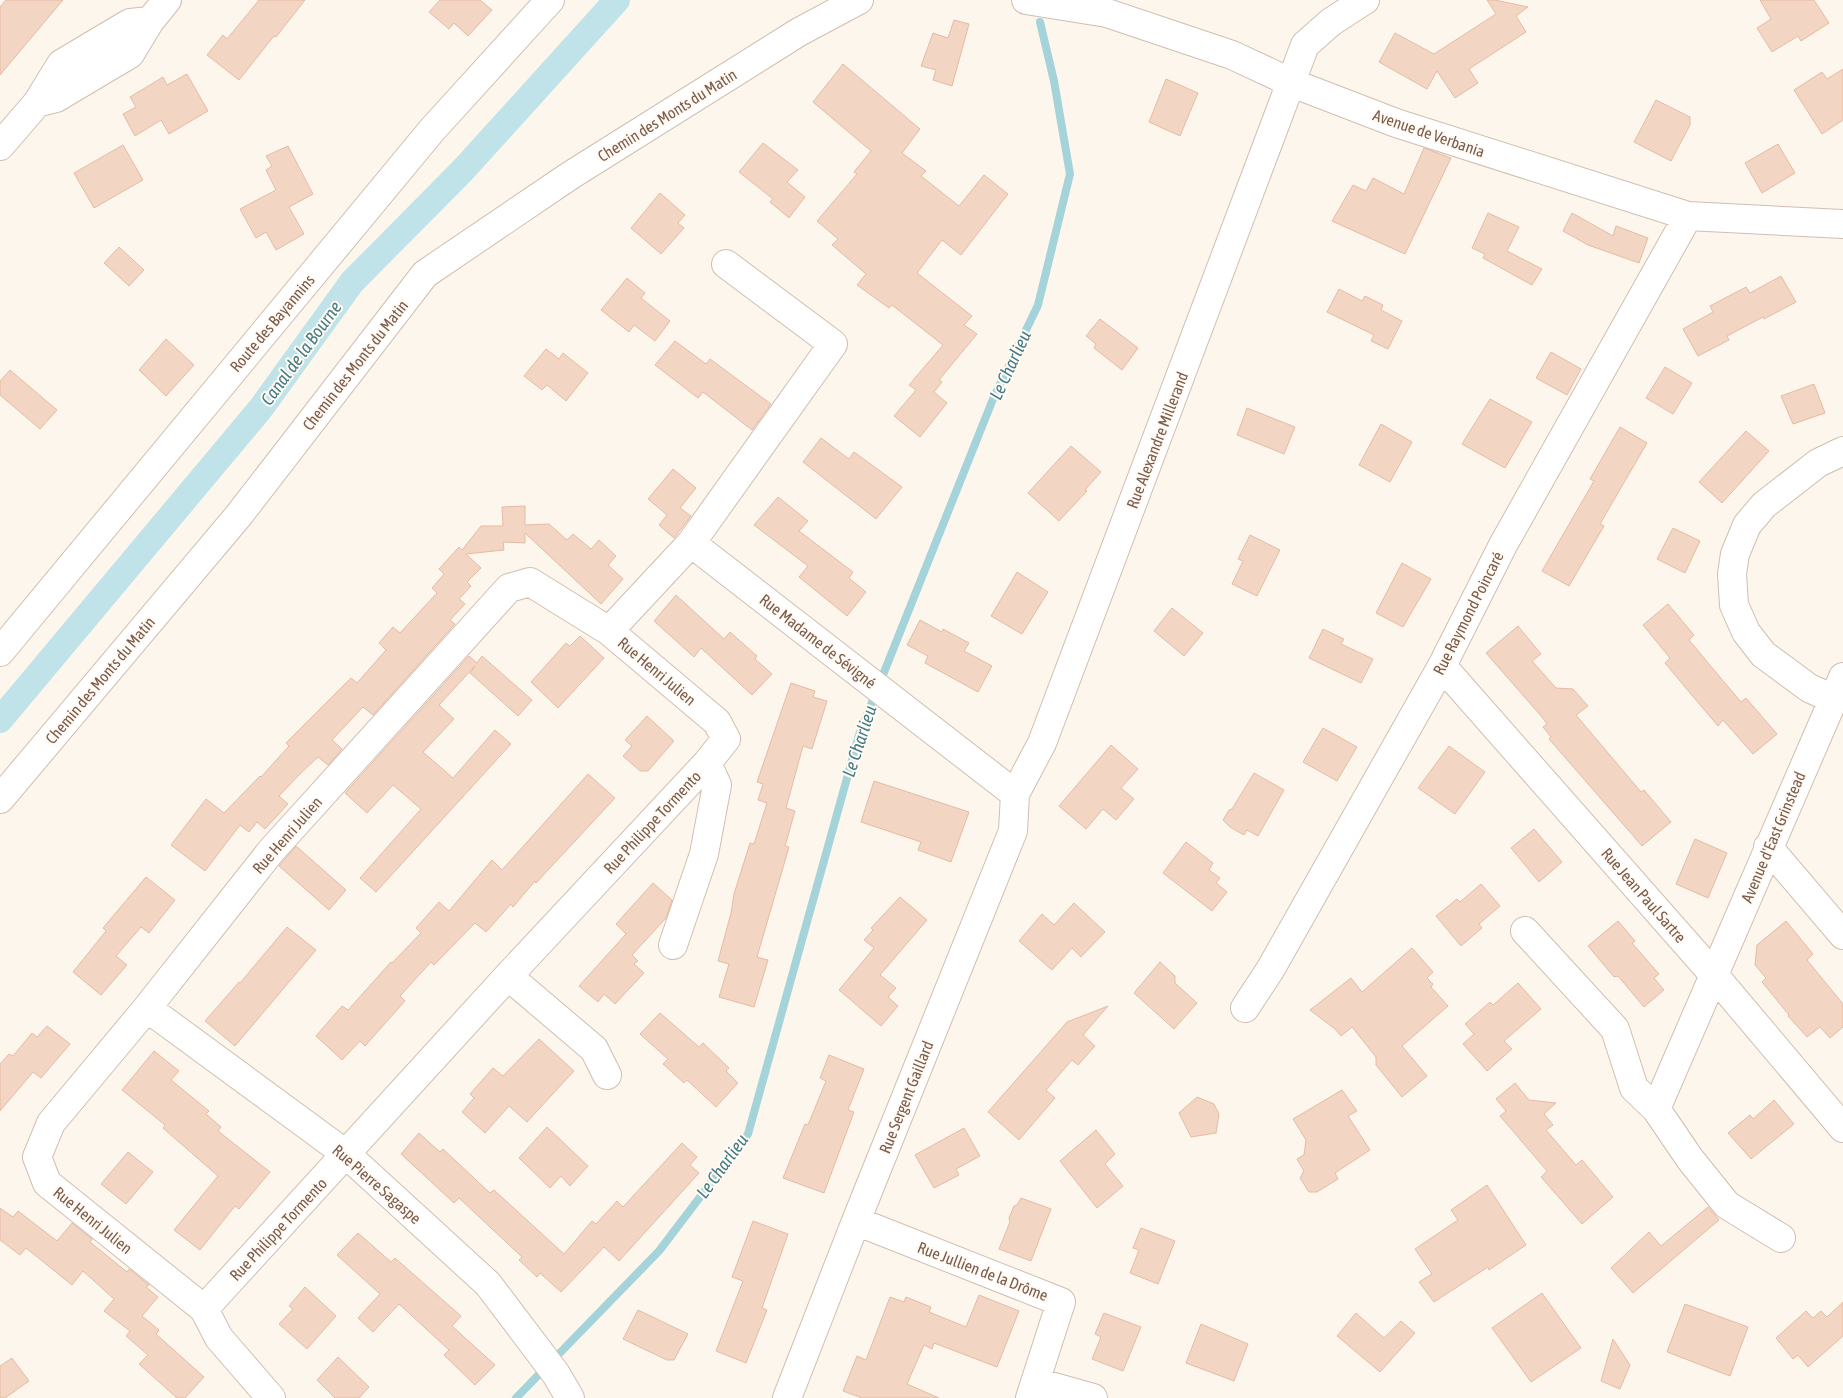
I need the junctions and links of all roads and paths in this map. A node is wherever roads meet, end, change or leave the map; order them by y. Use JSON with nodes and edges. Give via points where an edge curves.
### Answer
{"nodes":[{"id":1,"x":167,"y":0,"type":"edge"},
{"id":2,"x":550,"y":0,"type":"edge"},
{"id":3,"x":859,"y":0,"type":"edge"},
{"id":4,"x":1026,"y":0,"type":"edge"},
{"id":5,"x":1364,"y":0,"type":"edge"},
{"id":6,"x":1292,"y":82,"type":"junction"},
{"id":7,"x":0,"y":146,"type":"edge"},
{"id":8,"x":1688,"y":216,"type":"junction"},
{"id":9,"x":1843,"y":224,"type":"edge"},
{"id":10,"x":726,"y":264,"type":"dead end"},
{"id":11,"x":1843,"y":450,"type":"edge"},
{"id":12,"x":691,"y":542,"type":"junction"},
{"id":13,"x":609,"y":630,"type":"junction"},
{"id":14,"x":0,"y":652,"type":"edge"},
{"id":15,"x":1442,"y":666,"type":"junction"},
{"id":16,"x":1838,"y":688,"type":"edge"},
{"id":17,"x":708,"y":763,"type":"junction"},
{"id":18,"x":1015,"y":794,"type":"junction"},
{"id":19,"x":0,"y":799,"type":"edge"},
{"id":20,"x":1768,"y":848,"type":"junction"},
{"id":21,"x":1525,"y":930,"type":"dead end"},
{"id":22,"x":1843,"y":935,"type":"edge"},
{"id":23,"x":673,"y":945,"type":"dead end"},
{"id":24,"x":1714,"y":975,"type":"junction"},
{"id":25,"x":508,"y":976,"type":"junction"},
{"id":26,"x":147,"y":1008,"type":"junction"},
{"id":27,"x":1245,"y":1008,"type":"dead end"},
{"id":28,"x":607,"y":1075,"type":"dead end"},
{"id":29,"x":1656,"y":1109,"type":"junction"},
{"id":30,"x":1843,"y":1128,"type":"edge"},
{"id":31,"x":346,"y":1154,"type":"junction"},
{"id":32,"x":856,"y":1222,"type":"junction"},
{"id":33,"x":1780,"y":1238,"type":"dead end"},
{"id":34,"x":204,"y":1309,"type":"junction"},
{"id":35,"x":1033,"y":1390,"type":"edge"},
{"id":36,"x":271,"y":1398,"type":"edge"},
{"id":37,"x":570,"y":1398,"type":"edge"},
{"id":38,"x":788,"y":1398,"type":"edge"},
{"id":39,"x":1093,"y":1398,"type":"edge"}],
"edges":[{"from":1,"to":7,"type":"street","via":[[150,21],[130,23],[61,64],[37,103]]},
{"from":2,"to":14,"type":"street","name":"Route des Bayannins","via":[[432,130]]},
{"from":3,"to":19,"type":"street","name":"Chemin des Monts du Matin","via":[[800,32],[571,175],[425,274],[239,515]]},
{"from":4,"to":6,"type":"street","name":"Avenue de Verbania","via":[[1108,13],[1232,55]]},
{"from":5,"to":6,"type":"street","name":"Rue Alexandre Millerand","via":[[1330,22],[1305,45]]},
{"from":6,"to":8,"type":"street","name":"Avenue de Verbania","via":[[1396,123]]},
{"from":6,"to":18,"type":"street","name":"Rue Alexandre Millerand","via":[[1042,743]]},
{"from":8,"to":9,"type":"street","name":"Avenue de Verbania"},
{"from":8,"to":15,"type":"street","name":"Rue Raymond Poincaré","via":[[1504,545]]},
{"from":10,"to":12,"type":"street","via":[[833,344]]},
{"from":11,"to":16,"type":"street","name":"Avenue d'East Grinstead","via":[[1818,463],[1764,505],[1747,525],[1735,554],[1732,574],[1734,605],[1746,632],[1763,654],[1809,688]]},
{"from":12,"to":13,"type":"street"},
{"from":12,"to":18,"type":"street","name":"Rue Madame de Sévigné"},
{"from":13,"to":17,"type":"street","name":"Rue Henri Julien","via":[[717,722],[726,739]]},
{"from":13,"to":26,"type":"street","name":"Rue Henri Julien","via":[[530,582],[509,588],[271,851]]},
{"from":15,"to":24,"type":"street","name":"Rue Jean Paul Sartre"},
{"from":15,"to":27,"type":"street","name":"Rue Raymond Poincaré","via":[[1270,970]]},
{"from":16,"to":20,"type":"street","name":"Avenue d'East Grinstead"},
{"from":17,"to":23,"type":"street","name":"Rue Philippe Tormento","via":[[717,785],[704,854]]},
{"from":17,"to":25,"type":"street","name":"Rue Philippe Tormento"},
{"from":18,"to":32,"type":"street","name":"Rue Sergent Gaillard","via":[[1013,831]]},
{"from":20,"to":22,"type":"street"},
{"from":20,"to":24,"type":"street","name":"Avenue d'East Grinstead"},
{"from":21,"to":29,"type":"street","via":[[1615,1029],[1634,1088]]},
{"from":24,"to":29,"type":"street","name":"Avenue d'East Grinstead"},
{"from":24,"to":30,"type":"street","name":"Rue Jean Paul Sartre"},
{"from":25,"to":28,"type":"street","via":[[594,1049]]},
{"from":25,"to":31,"type":"street","name":"Rue Philippe Tormento"},
{"from":26,"to":31,"type":"street","name":"Rue Pierre Sagaspe"},
{"from":26,"to":34,"type":"street","name":"Rue Henri Julien","via":[[51,1123],[37,1157],[47,1183]]},
{"from":29,"to":33,"type":"street","via":[[1727,1205]]},
{"from":31,"to":34,"type":"street","name":"Rue Philippe Tormento"},
{"from":31,"to":37,"type":"street","name":"Rue Pierre Sagaspe","via":[[488,1284],[556,1374]]},
{"from":32,"to":35,"type":"street","name":"Rue Jullien de la Drôme","via":[[1061,1302]]},
{"from":32,"to":38,"type":"street","name":"Rue Sergent Gaillard"},
{"from":34,"to":36,"type":"street","via":[[219,1338]]},
{"from":35,"to":39,"type":"street","name":"Rue Jullien de la Drôme"}]}
